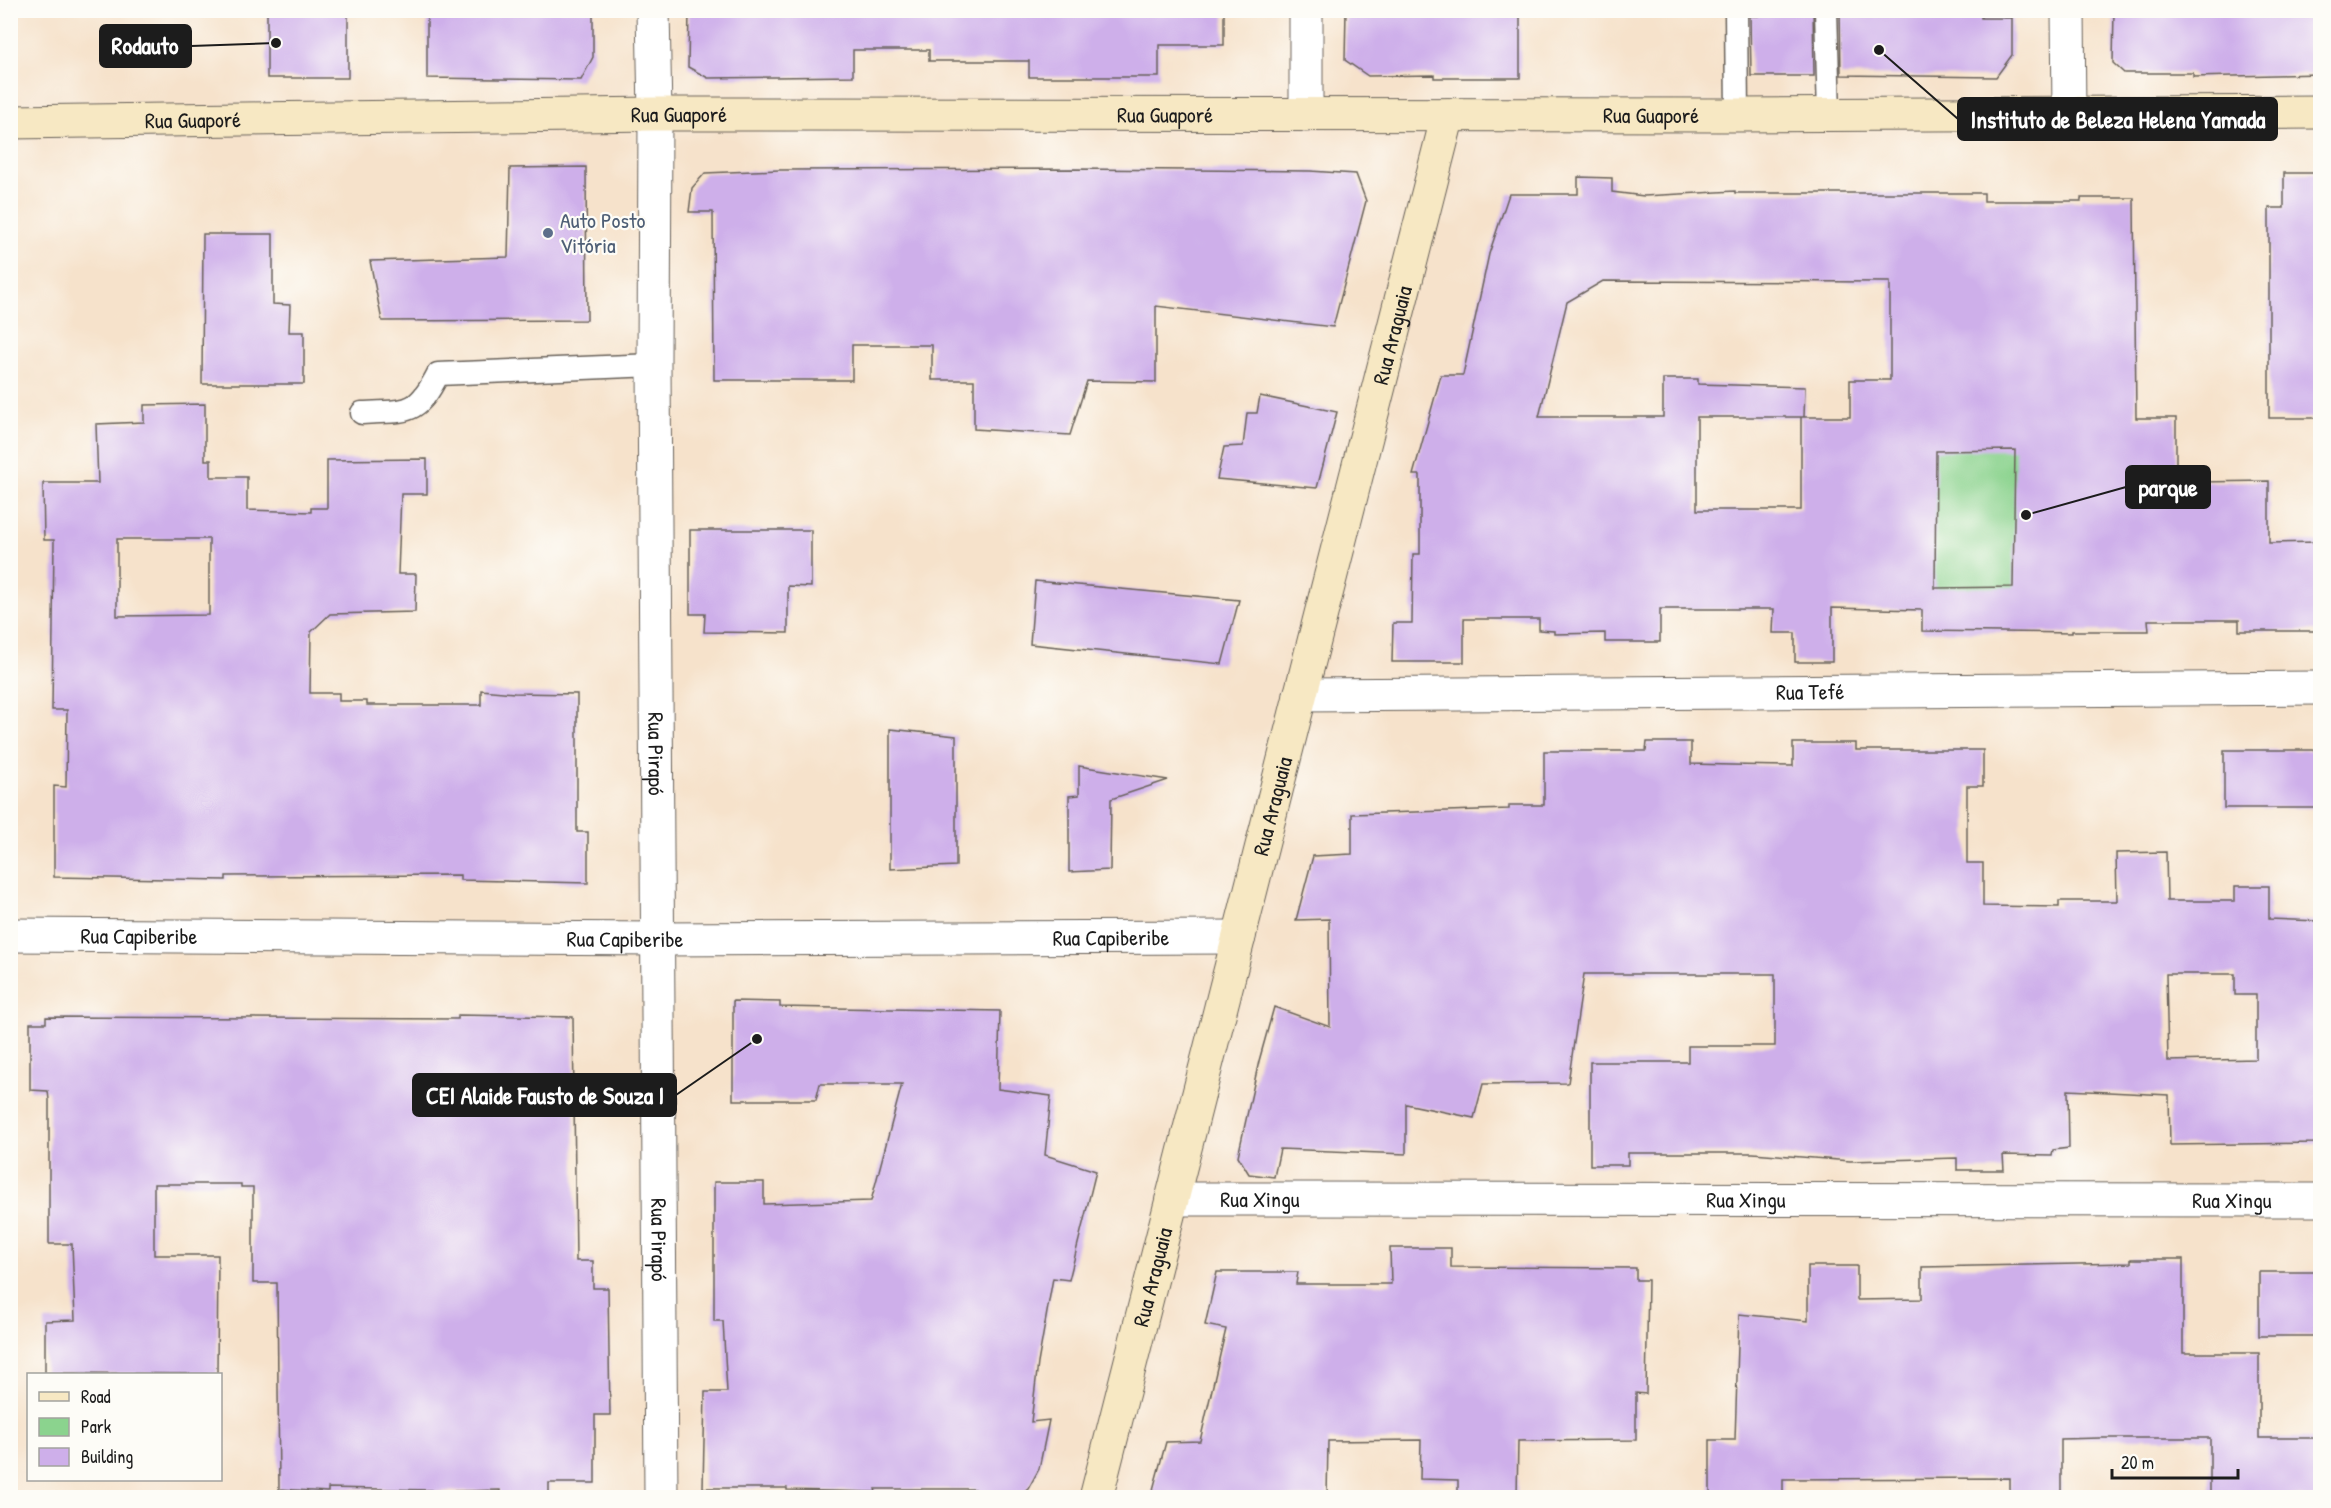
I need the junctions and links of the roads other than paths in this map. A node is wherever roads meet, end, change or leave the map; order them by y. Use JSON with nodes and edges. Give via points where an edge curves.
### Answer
{"nodes":[{"id":1,"x":653,"y":10,"type":"edge"},
{"id":2,"x":1306,"y":10,"type":"edge"},
{"id":3,"x":1736,"y":10,"type":"edge"},
{"id":4,"x":1826,"y":10,"type":"edge"},
{"id":5,"x":2068,"y":10,"type":"edge"},
{"id":6,"x":2320,"y":112,"type":"edge"},
{"id":7,"x":2069,"y":113,"type":"junction"},
{"id":8,"x":655,"y":114,"type":"junction"},
{"id":9,"x":1829,"y":114,"type":"junction"},
{"id":10,"x":1306,"y":115,"type":"junction"},
{"id":11,"x":1448,"y":115,"type":"junction"},
{"id":12,"x":1737,"y":115,"type":"junction"},
{"id":13,"x":10,"y":122,"type":"edge"},
{"id":14,"x":654,"y":365,"type":"junction"},
{"id":15,"x":362,"y":413,"type":"dead end"},
{"id":16,"x":2320,"y":688,"type":"edge"},
{"id":17,"x":1300,"y":695,"type":"junction"},
{"id":18,"x":10,"y":935,"type":"edge"},
{"id":19,"x":1239,"y":936,"type":"junction"},
{"id":20,"x":657,"y":939,"type":"junction"},
{"id":21,"x":1172,"y":1199,"type":"junction"},
{"id":22,"x":2320,"y":1200,"type":"edge"},
{"id":23,"x":660,"y":1497,"type":"edge"},
{"id":24,"x":1096,"y":1497,"type":"edge"}],
"edges":[{"from":1,"to":8,"type":"street","name":"Rua Pirapó"},
{"from":2,"to":10,"type":"street"},
{"from":3,"to":12,"type":"lane"},
{"from":4,"to":9,"type":"lane"},
{"from":5,"to":7,"type":"street"},
{"from":6,"to":7,"type":"street","name":"Rua Guaporé"},
{"from":7,"to":9,"type":"street","name":"Rua Guaporé"},
{"from":8,"to":10,"type":"street","name":"Rua Guaporé"},
{"from":8,"to":13,"type":"street","name":"Rua Guaporé"},
{"from":8,"to":14,"type":"street","name":"Rua Pirapó"},
{"from":9,"to":12,"type":"street","name":"Rua Guaporé"},
{"from":10,"to":11,"type":"street","name":"Rua Guaporé"},
{"from":11,"to":12,"type":"street","name":"Rua Guaporé"},
{"from":11,"to":17,"type":"street","name":"Rua Araguaia"},
{"from":14,"to":15,"type":"lane","via":[[438,374],[419,404],[403,411]]},
{"from":14,"to":20,"type":"street","name":"Rua Pirapó"},
{"from":16,"to":17,"type":"street","name":"Rua Tefé"},
{"from":17,"to":19,"type":"street","name":"Rua Araguaia"},
{"from":18,"to":20,"type":"street","name":"Rua Capiberibe"},
{"from":19,"to":20,"type":"street","name":"Rua Capiberibe"},
{"from":19,"to":21,"type":"street","name":"Rua Araguaia"},
{"from":20,"to":23,"type":"street","name":"Rua Pirapó"},
{"from":21,"to":22,"type":"street","name":"Rua Xingu"},
{"from":21,"to":24,"type":"street","name":"Rua Araguaia"}]}
